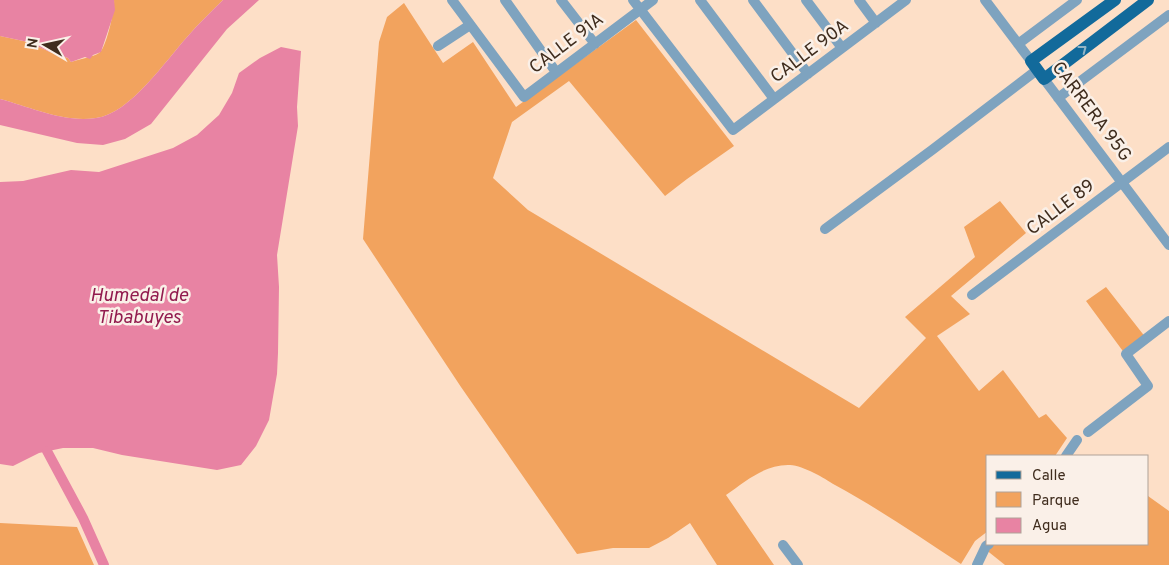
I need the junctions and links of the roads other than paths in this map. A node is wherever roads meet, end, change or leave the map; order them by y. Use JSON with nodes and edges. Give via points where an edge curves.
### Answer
{"nodes":[{"id":1,"x":452,"y":0,"type":"edge"},
{"id":2,"x":505,"y":0,"type":"edge"},
{"id":3,"x":562,"y":0,"type":"edge"},
{"id":4,"x":633,"y":0,"type":"edge"},
{"id":5,"x":653,"y":0,"type":"edge"},
{"id":6,"x":700,"y":0,"type":"edge"},
{"id":7,"x":753,"y":0,"type":"edge"},
{"id":8,"x":806,"y":0,"type":"edge"},
{"id":9,"x":859,"y":0,"type":"edge"},
{"id":10,"x":906,"y":0,"type":"edge"},
{"id":11,"x":985,"y":0,"type":"edge"},
{"id":12,"x":1077,"y":0,"type":"edge"},
{"id":13,"x":1114,"y":0,"type":"edge"},
{"id":14,"x":1148,"y":0,"type":"edge"},
{"id":15,"x":640,"y":10,"type":"junction"},
{"id":16,"x":1169,"y":15,"type":"edge"},
{"id":17,"x":876,"y":23,"type":"junction"},
{"id":18,"x":470,"y":25,"type":"junction"},
{"id":19,"x":595,"y":44,"type":"junction"},
{"id":20,"x":1018,"y":44,"type":"junction"},
{"id":21,"x":438,"y":46,"type":"dead end"},
{"id":22,"x":842,"y":48,"type":"junction"},
{"id":23,"x":1038,"y":70,"type":"junction"},
{"id":24,"x":556,"y":72,"type":"junction"},
{"id":25,"x":808,"y":74,"type":"junction"},
{"id":26,"x":1058,"y":98,"type":"junction"},
{"id":27,"x":774,"y":99,"type":"junction"},
{"id":28,"x":1169,"y":147,"type":"edge"},
{"id":29,"x":1122,"y":182,"type":"junction"},
{"id":30,"x":825,"y":229,"type":"dead end"},
{"id":31,"x":1169,"y":245,"type":"edge"},
{"id":32,"x":972,"y":295,"type":"dead end"},
{"id":33,"x":1169,"y":321,"type":"edge"},
{"id":34,"x":1088,"y":432,"type":"dead end"},
{"id":35,"x":1077,"y":440,"type":"dead end"},
{"id":36,"x":1067,"y":455,"type":"edge"},
{"id":37,"x":783,"y":545,"type":"dead end"},
{"id":38,"x":988,"y":545,"type":"edge"},
{"id":39,"x":798,"y":565,"type":"edge"},
{"id":40,"x":977,"y":565,"type":"edge"}],
"edges":[{"from":1,"to":18,"type":"street"},
{"from":2,"to":24,"type":"street"},
{"from":3,"to":19,"type":"street"},
{"from":4,"to":15,"type":"street"},
{"from":5,"to":15,"type":"street","name":"CALLE 91A"},
{"from":6,"to":27,"type":"street"},
{"from":7,"to":25,"type":"street"},
{"from":8,"to":22,"type":"street"},
{"from":9,"to":17,"type":"street"},
{"from":10,"to":17,"type":"street","name":"CALLE 90A"},
{"from":11,"to":20,"type":"street","name":"CARRERA 95G"},
{"from":12,"to":20,"type":"street"},
{"from":13,"to":23,"type":"main road"},
{"from":23,"to":14,"type":"main road","one_way":true},
{"from":15,"to":19,"type":"street","name":"CALLE 91A"},
{"from":15,"to":27,"type":"street","name":"CALLE 90A","via":[[733,130]]},
{"from":16,"to":26,"type":"street"},
{"from":17,"to":22,"type":"street","name":"CALLE 90A"},
{"from":18,"to":21,"type":"street"},
{"from":18,"to":24,"type":"street","name":"CALLE 91A","via":[[524,97]]},
{"from":19,"to":24,"type":"street","name":"CALLE 91A"},
{"from":20,"to":23,"type":"street","name":"CARRERA 95G"},
{"from":22,"to":25,"type":"street","name":"CALLE 90A"},
{"from":23,"to":26,"type":"street","name":"CARRERA 95G"},
{"from":23,"to":30,"type":"street"},
{"from":25,"to":27,"type":"street","name":"CALLE 90A"},
{"from":26,"to":29,"type":"street","name":"CARRERA 95G"},
{"from":28,"to":29,"type":"street","name":"CALLE 89"},
{"from":29,"to":31,"type":"street","name":"CARRERA 95G"},
{"from":29,"to":32,"type":"street","name":"CALLE 89"},
{"from":33,"to":34,"type":"street","via":[[1126,354],[1148,386]]},
{"from":35,"to":36,"type":"street"},
{"from":37,"to":39,"type":"street"},
{"from":38,"to":40,"type":"street"}]}
